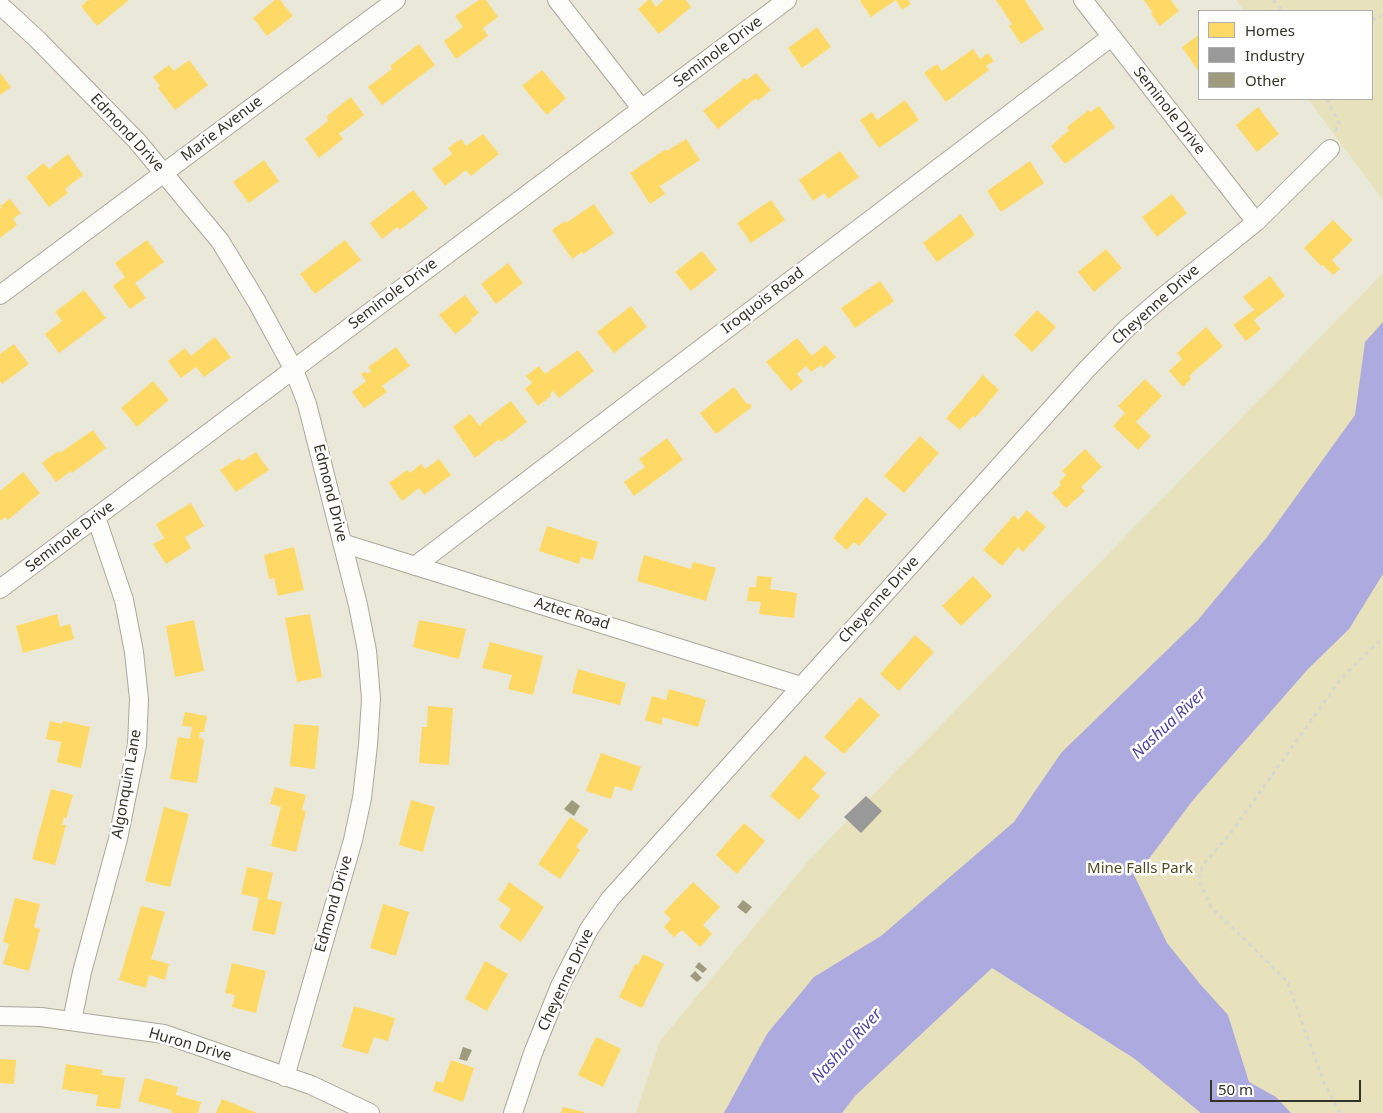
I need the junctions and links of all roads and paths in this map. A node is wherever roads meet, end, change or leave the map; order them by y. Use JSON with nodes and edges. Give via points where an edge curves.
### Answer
{"nodes":[{"id":1,"x":396,"y":0,"type":"edge"},
{"id":2,"x":557,"y":0,"type":"edge"},
{"id":3,"x":787,"y":0,"type":"edge"},
{"id":4,"x":1083,"y":0,"type":"edge"},
{"id":5,"x":1273,"y":0,"type":"edge"},
{"id":6,"x":5,"y":7,"type":"edge"},
{"id":7,"x":1282,"y":10,"type":"edge"},
{"id":8,"x":1111,"y":37,"type":"junction"},
{"id":9,"x":1327,"y":100,"type":"edge"},
{"id":10,"x":641,"y":108,"type":"junction"},
{"id":11,"x":1330,"y":149,"type":"joint"},
{"id":12,"x":164,"y":173,"type":"junction"},
{"id":13,"x":1256,"y":222,"type":"junction"},
{"id":14,"x":0,"y":295,"type":"edge"},
{"id":15,"x":294,"y":370,"type":"junction"},
{"id":16,"x":96,"y":517,"type":"junction"},
{"id":17,"x":342,"y":544,"type":"junction"},
{"id":18,"x":415,"y":566,"type":"junction"},
{"id":19,"x":0,"y":589,"type":"edge"},
{"id":20,"x":1383,"y":636,"type":"edge"},
{"id":21,"x":802,"y":686,"type":"junction"},
{"id":22,"x":0,"y":1016,"type":"edge"},
{"id":23,"x":72,"y":1021,"type":"junction"},
{"id":24,"x":285,"y":1077,"type":"junction"},
{"id":25,"x":370,"y":1113,"type":"edge"},
{"id":26,"x":513,"y":1113,"type":"edge"},
{"id":27,"x":1340,"y":1113,"type":"edge"}],
"edges":[{"from":1,"to":12,"type":"street","name":"Marie Avenue"},
{"from":2,"to":10,"type":"street"},
{"from":3,"to":10,"type":"street","name":"Seminole Drive"},
{"from":4,"to":8,"type":"street","name":"Seminole Drive"},
{"from":5,"to":7,"type":"path"},
{"from":6,"to":12,"type":"street","name":"Edmond Drive","via":[[137,141]]},
{"from":8,"to":13,"type":"street","name":"Seminole Drive"},
{"from":8,"to":18,"type":"street","name":"Iroquois Road"},
{"from":9,"to":11,"type":"path","via":[[1338,123]]},
{"from":10,"to":15,"type":"street","name":"Seminole Drive"},
{"from":11,"to":13,"type":"street","name":"Cheyenne Drive"},
{"from":12,"to":14,"type":"street","name":"Marie Avenue"},
{"from":12,"to":15,"type":"street","name":"Edmond Drive","via":[[220,241]]},
{"from":13,"to":21,"type":"street","name":"Cheyenne Drive","via":[[1128,327]]},
{"from":15,"to":16,"type":"street","name":"Seminole Drive"},
{"from":15,"to":17,"type":"street","name":"Edmond Drive","via":[[307,404]]},
{"from":16,"to":19,"type":"street","name":"Seminole Drive"},
{"from":16,"to":23,"type":"street","name":"Algonquin Lane","via":[[124,600],[134,652],[139,699],[137,745],[118,839]]},
{"from":17,"to":18,"type":"street","name":"Aztec Road"},
{"from":17,"to":24,"type":"street","name":"Edmond Drive","via":[[367,651],[371,699],[368,745],[353,840]]},
{"from":18,"to":21,"type":"street","name":"Aztec Road"},
{"from":20,"to":27,"type":"path","via":[[1340,680],[1230,834],[1202,866],[1199,880],[1210,907],[1287,982],[1325,1085]]},
{"from":21,"to":26,"type":"street","name":"Cheyenne Drive","via":[[599,913],[560,986]]},
{"from":22,"to":23,"type":"street","name":"Huron Drive"},
{"from":23,"to":24,"type":"street","name":"Huron Drive","via":[[164,1034]]},
{"from":24,"to":25,"type":"street","name":"Huron Drive","via":[[311,1085]]}]}
